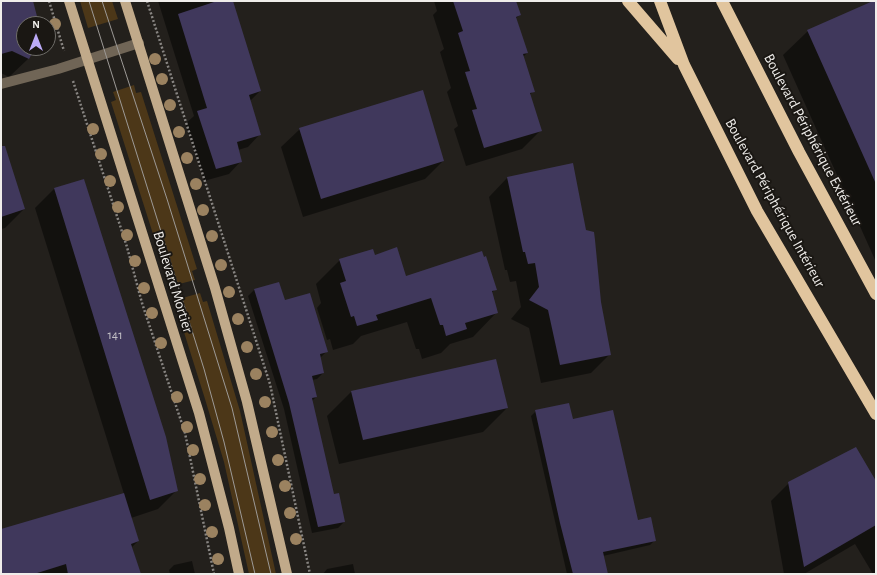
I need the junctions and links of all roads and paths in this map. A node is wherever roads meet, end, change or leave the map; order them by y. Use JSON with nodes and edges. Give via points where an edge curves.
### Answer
{"nodes":[{"id":1,"x":49,"y":1,"type":"edge"},
{"id":2,"x":69,"y":1,"type":"edge"},
{"id":3,"x":125,"y":1,"type":"edge"},
{"id":4,"x":147,"y":1,"type":"edge"},
{"id":5,"x":628,"y":1,"type":"edge"},
{"id":6,"x":660,"y":1,"type":"edge"},
{"id":7,"x":722,"y":1,"type":"edge"},
{"id":8,"x":139,"y":43,"type":"junction"},
{"id":9,"x":65,"y":55,"type":"dead end"},
{"id":10,"x":88,"y":59,"type":"junction"},
{"id":11,"x":684,"y":66,"type":"junction"},
{"id":12,"x":72,"y":77,"type":"dead end"},
{"id":13,"x":1,"y":84,"type":"edge"},
{"id":14,"x":876,"y":294,"type":"edge"},
{"id":15,"x":876,"y":414,"type":"edge"},
{"id":16,"x":214,"y":574,"type":"edge"},
{"id":17,"x":239,"y":574,"type":"edge"},
{"id":18,"x":287,"y":574,"type":"edge"},
{"id":19,"x":310,"y":574,"type":"edge"}],
"edges":[{"from":1,"to":9,"type":"path"},
{"from":2,"to":10,"type":"main road","name":"Boulevard Mortier"},
{"from":3,"to":8,"type":"main road"},
{"from":4,"to":19,"type":"path","via":[[270,384]]},
{"from":5,"to":11,"type":"highway"},
{"from":6,"to":11,"type":"highway","name":"Boulevard Périphérique Intérieur"},
{"from":7,"to":14,"type":"highway","name":"Boulevard Périphérique Extérieur","via":[[799,152]]},
{"from":8,"to":10,"type":"street"},
{"from":8,"to":18,"type":"main road","via":[[215,288],[247,402]]},
{"from":10,"to":13,"type":"street"},
{"from":10,"to":17,"type":"main road","name":"Boulevard Mortier","via":[[199,413]]},
{"from":11,"to":15,"type":"highway","name":"Boulevard Périphérique Intérieur","via":[[758,211]]},
{"from":12,"to":16,"type":"path","via":[[185,433]]}]}
